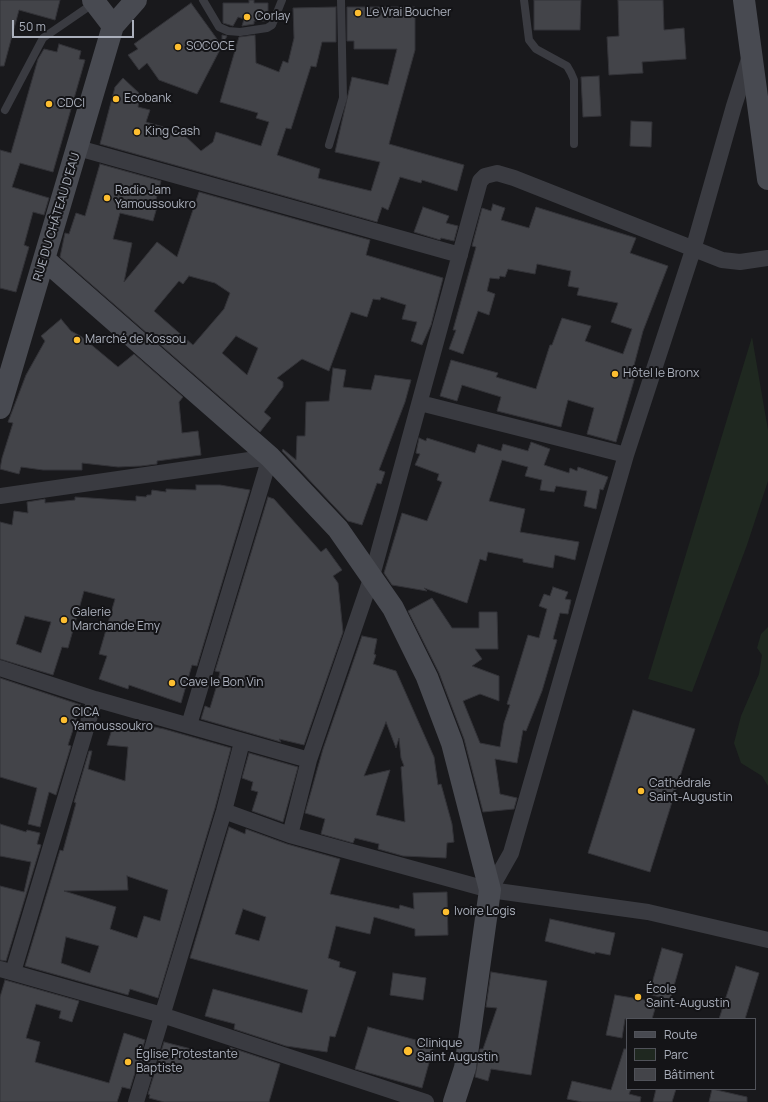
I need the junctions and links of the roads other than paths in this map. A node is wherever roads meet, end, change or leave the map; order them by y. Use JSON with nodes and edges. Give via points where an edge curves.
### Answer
{"nodes":[{"id":1,"x":136,"y":0,"type":"edge"},
{"id":2,"x":203,"y":0,"type":"edge"},
{"id":3,"x":282,"y":0,"type":"edge"},
{"id":4,"x":341,"y":0,"type":"edge"},
{"id":5,"x":524,"y":0,"type":"edge"},
{"id":6,"x":744,"y":0,"type":"edge"},
{"id":7,"x":94,"y":1,"type":"edge"},
{"id":8,"x":113,"y":26,"type":"junction"},
{"id":9,"x":752,"y":51,"type":"junction"},
{"id":10,"x":5,"y":110,"type":"dead end"},
{"id":11,"x":574,"y":144,"type":"dead end"},
{"id":12,"x":329,"y":145,"type":"dead end"},
{"id":13,"x":78,"y":148,"type":"junction"},
{"id":14,"x":768,"y":179,"type":"edge"},
{"id":15,"x":693,"y":250,"type":"junction"},
{"id":16,"x":460,"y":255,"type":"junction"},
{"id":17,"x":768,"y":258,"type":"edge"},
{"id":18,"x":45,"y":260,"type":"junction"},
{"id":19,"x":420,"y":404,"type":"junction"},
{"id":20,"x":0,"y":408,"type":"edge"},
{"id":21,"x":626,"y":455,"type":"junction"},
{"id":22,"x":270,"y":457,"type":"junction"},
{"id":23,"x":0,"y":496,"type":"edge"},
{"id":24,"x":372,"y":576,"type":"junction"},
{"id":25,"x":0,"y":668,"type":"edge"},
{"id":26,"x":95,"y":699,"type":"junction"},
{"id":27,"x":189,"y":725,"type":"junction"},
{"id":28,"x":242,"y":742,"type":"junction"},
{"id":29,"x":309,"y":760,"type":"junction"},
{"id":30,"x":224,"y":811,"type":"junction"},
{"id":31,"x":290,"y":835,"type":"junction"},
{"id":32,"x":490,"y":890,"type":"junction"},
{"id":33,"x":768,"y":940,"type":"edge"},
{"id":34,"x":6,"y":971,"type":"edge"},
{"id":35,"x":162,"y":1015,"type":"junction"},
{"id":36,"x":136,"y":1102,"type":"edge"},
{"id":37,"x":426,"y":1102,"type":"edge"},
{"id":38,"x":454,"y":1102,"type":"edge"}],
"edges":[{"from":1,"to":8,"type":"street","name":"RUE DU CHÂTEAU D'EAU"},
{"from":2,"to":3,"type":"lane","via":[[218,27],[222,30],[240,32],[272,25]]},
{"from":4,"to":12,"type":"lane","via":[[343,98]]},
{"from":5,"to":11,"type":"lane","via":[[528,40],[536,49],[567,66],[572,73]]},
{"from":6,"to":9,"type":"street"},
{"from":7,"to":8,"type":"street"},
{"from":7,"to":10,"type":"lane","via":[[43,38]]},
{"from":8,"to":13,"type":"street","name":"RUE DU CHÂTEAU D'EAU"},
{"from":9,"to":14,"type":"street"},
{"from":9,"to":15,"type":"street"},
{"from":13,"to":16,"type":"street"},
{"from":13,"to":18,"type":"street","name":"RUE DU CHÂTEAU D'EAU"},
{"from":15,"to":16,"type":"street","via":[[497,173],[485,176],[480,181]]},
{"from":15,"to":17,"type":"street","via":[[722,260],[740,262]]},
{"from":15,"to":21,"type":"street"},
{"from":16,"to":19,"type":"street"},
{"from":18,"to":20,"type":"street","name":"RUE DU CHÂTEAU D'EAU"},
{"from":18,"to":22,"type":"street"},
{"from":19,"to":21,"type":"street"},
{"from":19,"to":24,"type":"street"},
{"from":21,"to":32,"type":"street","via":[[510,853]]},
{"from":22,"to":23,"type":"street"},
{"from":22,"to":24,"type":"street","via":[[338,529]]},
{"from":22,"to":27,"type":"street"},
{"from":24,"to":29,"type":"street"},
{"from":24,"to":32,"type":"street","via":[[393,608],[428,677],[452,743]]},
{"from":25,"to":26,"type":"street"},
{"from":26,"to":27,"type":"street"},
{"from":26,"to":34,"type":"street"},
{"from":27,"to":28,"type":"street"},
{"from":28,"to":29,"type":"street"},
{"from":28,"to":30,"type":"street"},
{"from":29,"to":31,"type":"street"},
{"from":30,"to":31,"type":"street"},
{"from":30,"to":35,"type":"street"},
{"from":31,"to":32,"type":"street"},
{"from":32,"to":33,"type":"street","via":[[648,912]]},
{"from":32,"to":38,"type":"street","via":[[468,1053]]},
{"from":34,"to":35,"type":"street"},
{"from":35,"to":36,"type":"street"},
{"from":35,"to":37,"type":"street"}]}
